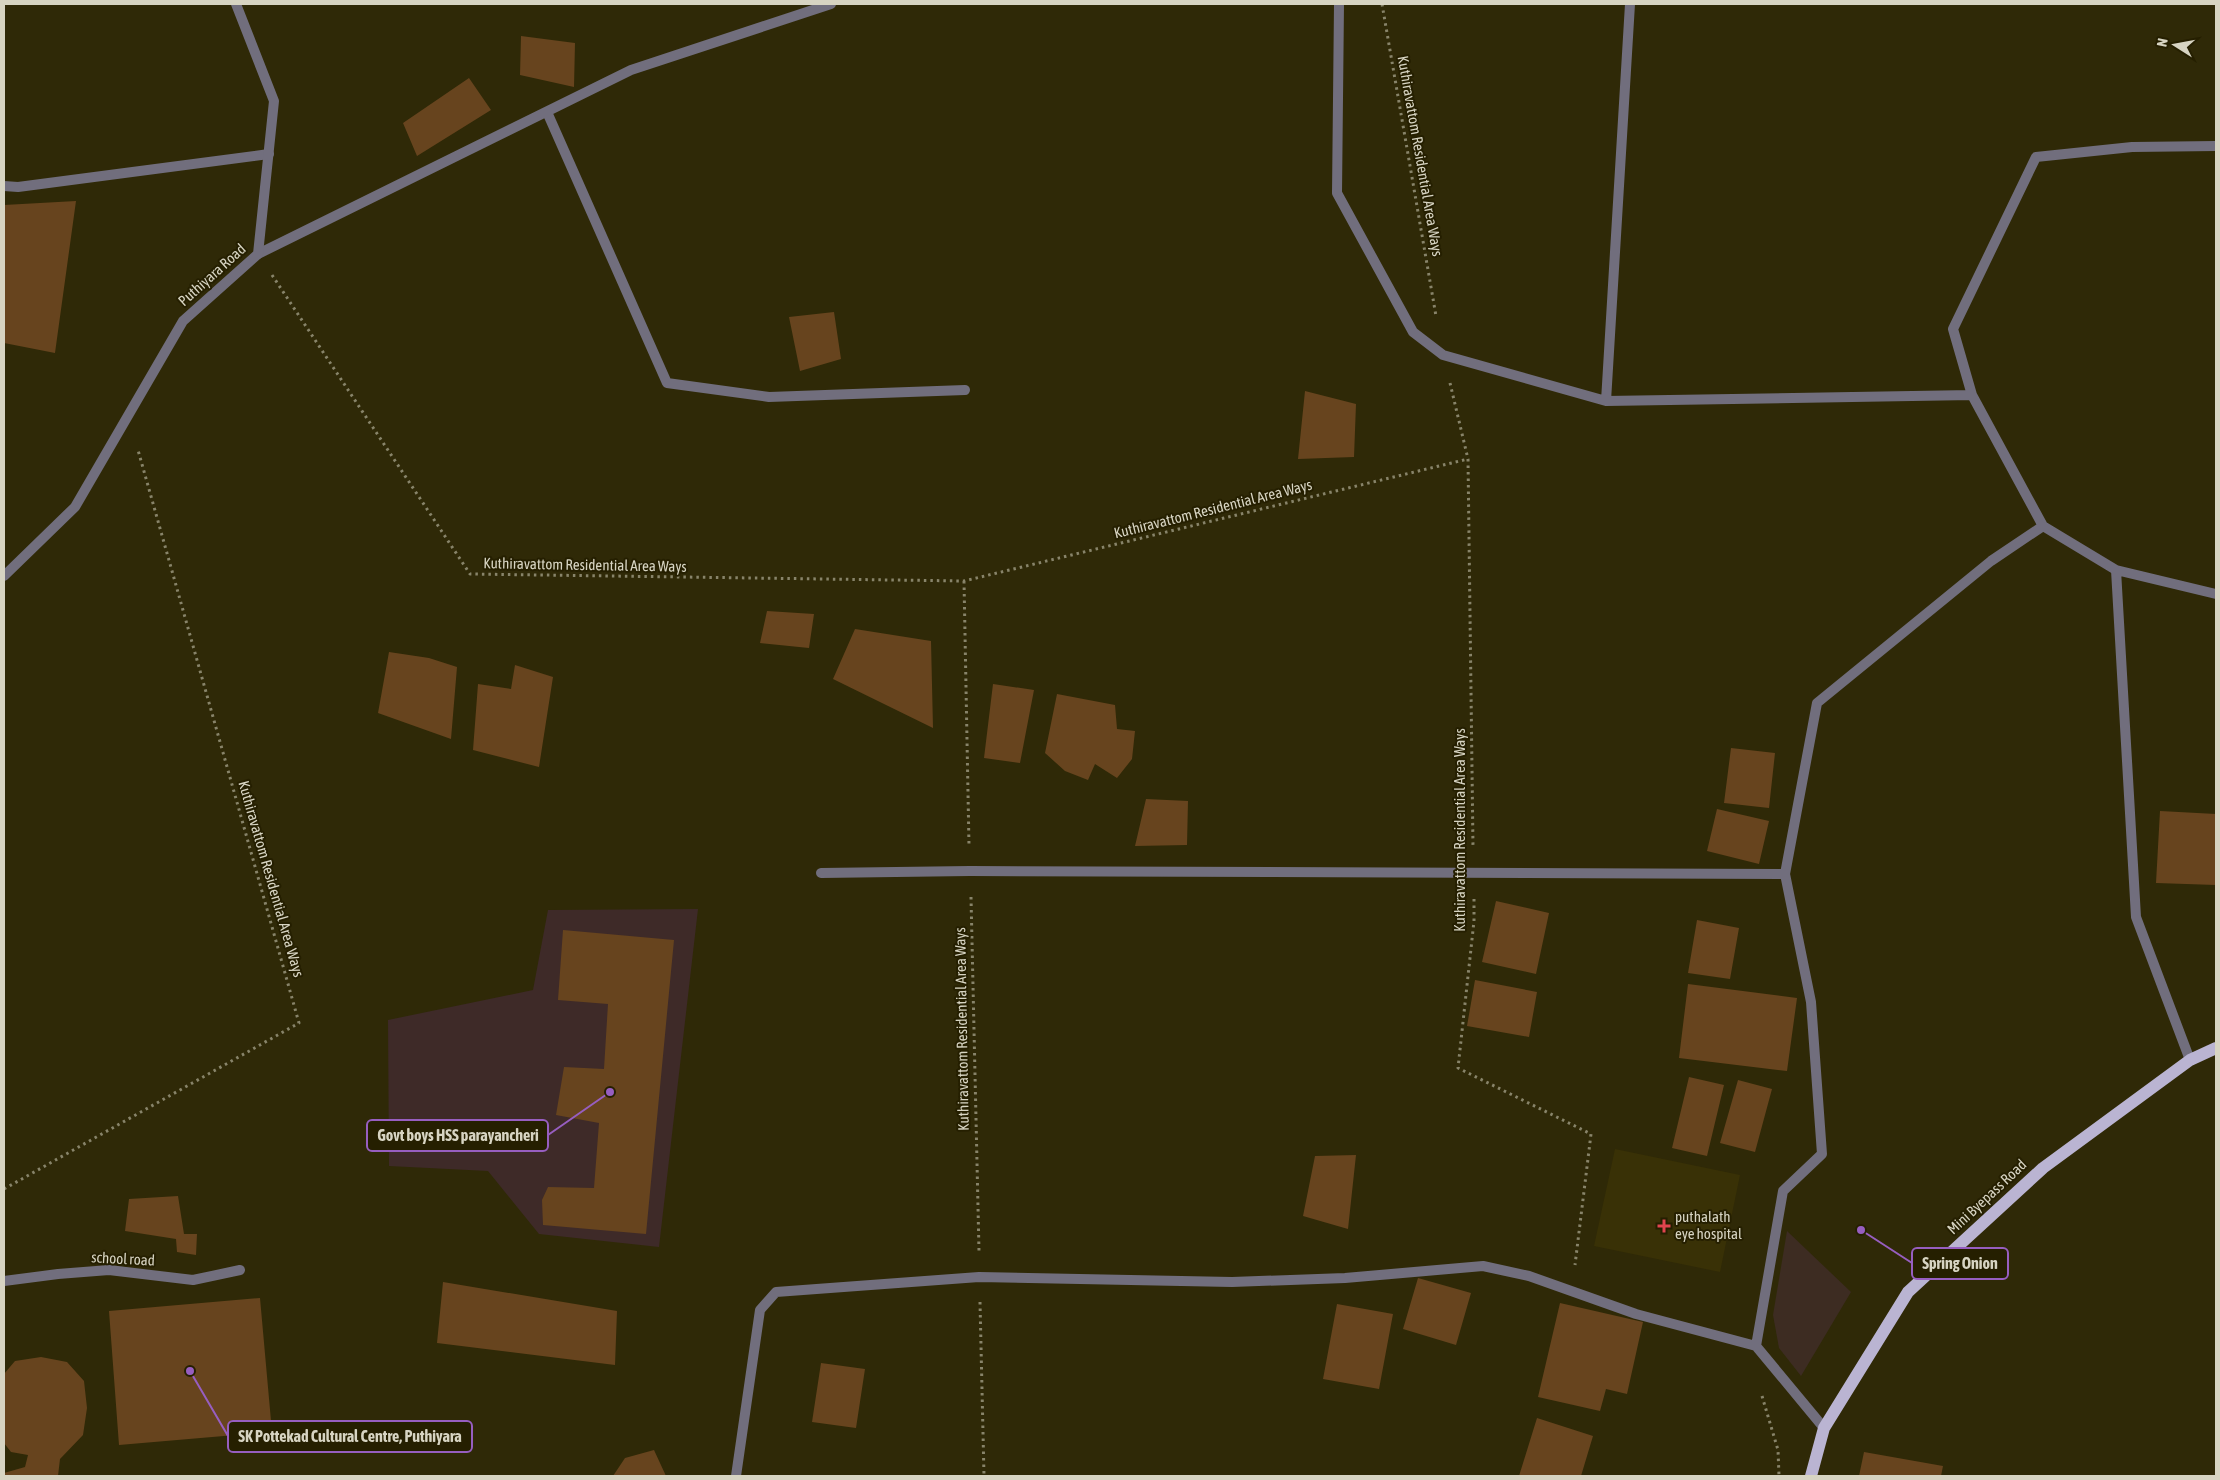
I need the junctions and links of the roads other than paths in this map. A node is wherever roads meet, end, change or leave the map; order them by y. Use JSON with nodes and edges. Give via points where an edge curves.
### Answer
{"nodes":[{"id":1,"x":236,"y":4,"type":"edge"},
{"id":2,"x":831,"y":4,"type":"edge"},
{"id":3,"x":1339,"y":4,"type":"edge"},
{"id":4,"x":1630,"y":4,"type":"edge"},
{"id":5,"x":547,"y":112,"type":"junction"},
{"id":6,"x":2216,"y":146,"type":"edge"},
{"id":7,"x":269,"y":154,"type":"junction"},
{"id":8,"x":4,"y":186,"type":"edge"},
{"id":9,"x":258,"y":254,"type":"junction"},
{"id":10,"x":965,"y":390,"type":"dead end"},
{"id":11,"x":1972,"y":395,"type":"junction"},
{"id":12,"x":1606,"y":401,"type":"junction"},
{"id":13,"x":2043,"y":526,"type":"junction"},
{"id":14,"x":2116,"y":570,"type":"junction"},
{"id":15,"x":4,"y":576,"type":"edge"},
{"id":16,"x":2216,"y":594,"type":"edge"},
{"id":17,"x":821,"y":873,"type":"dead end"},
{"id":18,"x":1785,"y":874,"type":"junction"},
{"id":19,"x":2216,"y":1048,"type":"edge"},
{"id":20,"x":2190,"y":1060,"type":"junction"},
{"id":21,"x":240,"y":1270,"type":"dead end"},
{"id":22,"x":4,"y":1281,"type":"edge"},
{"id":23,"x":1756,"y":1346,"type":"junction"},
{"id":24,"x":1824,"y":1428,"type":"junction"},
{"id":25,"x":736,"y":1476,"type":"edge"},
{"id":26,"x":1811,"y":1476,"type":"edge"}],
"edges":[{"from":1,"to":7,"type":"street","name":"Puthiyara Road","via":[[274,101]]},
{"from":2,"to":5,"type":"street","via":[[631,70]]},
{"from":3,"to":12,"type":"street","via":[[1337,193],[1413,332],[1443,356]]},
{"from":4,"to":12,"type":"street"},
{"from":5,"to":9,"type":"street"},
{"from":5,"to":10,"type":"street","via":[[667,383],[769,398]]},
{"from":6,"to":11,"type":"street","via":[[2132,147],[2036,158],[1953,329]]},
{"from":7,"to":8,"type":"street","via":[[18,187]]},
{"from":7,"to":9,"type":"street","name":"Puthiyara Road"},
{"from":9,"to":15,"type":"street","name":"Puthiyara Road","via":[[183,321],[75,507]]},
{"from":11,"to":12,"type":"street"},
{"from":11,"to":13,"type":"street"},
{"from":13,"to":14,"type":"street"},
{"from":13,"to":18,"type":"street","via":[[1991,562],[1816,702]]},
{"from":14,"to":16,"type":"street"},
{"from":14,"to":20,"type":"street","via":[[2136,917]]},
{"from":17,"to":18,"type":"street"},
{"from":18,"to":23,"type":"street","via":[[1811,1002],[1822,1154],[1783,1191]]},
{"from":19,"to":20,"type":"main road","name":"Mini Byepass Road"},
{"from":20,"to":24,"type":"main road","name":"Mini Byepass Road","via":[[2043,1168],[1908,1292]]},
{"from":21,"to":22,"type":"street","name":"school road","via":[[192,1280],[109,1270]]},
{"from":23,"to":24,"type":"street"},
{"from":23,"to":25,"type":"street","via":[[1636,1314],[1529,1276],[1483,1266],[1345,1278],[1232,1282],[980,1277],[776,1292],[760,1310]]},
{"from":24,"to":26,"type":"main road","name":"Mini Byepass Road"}]}
